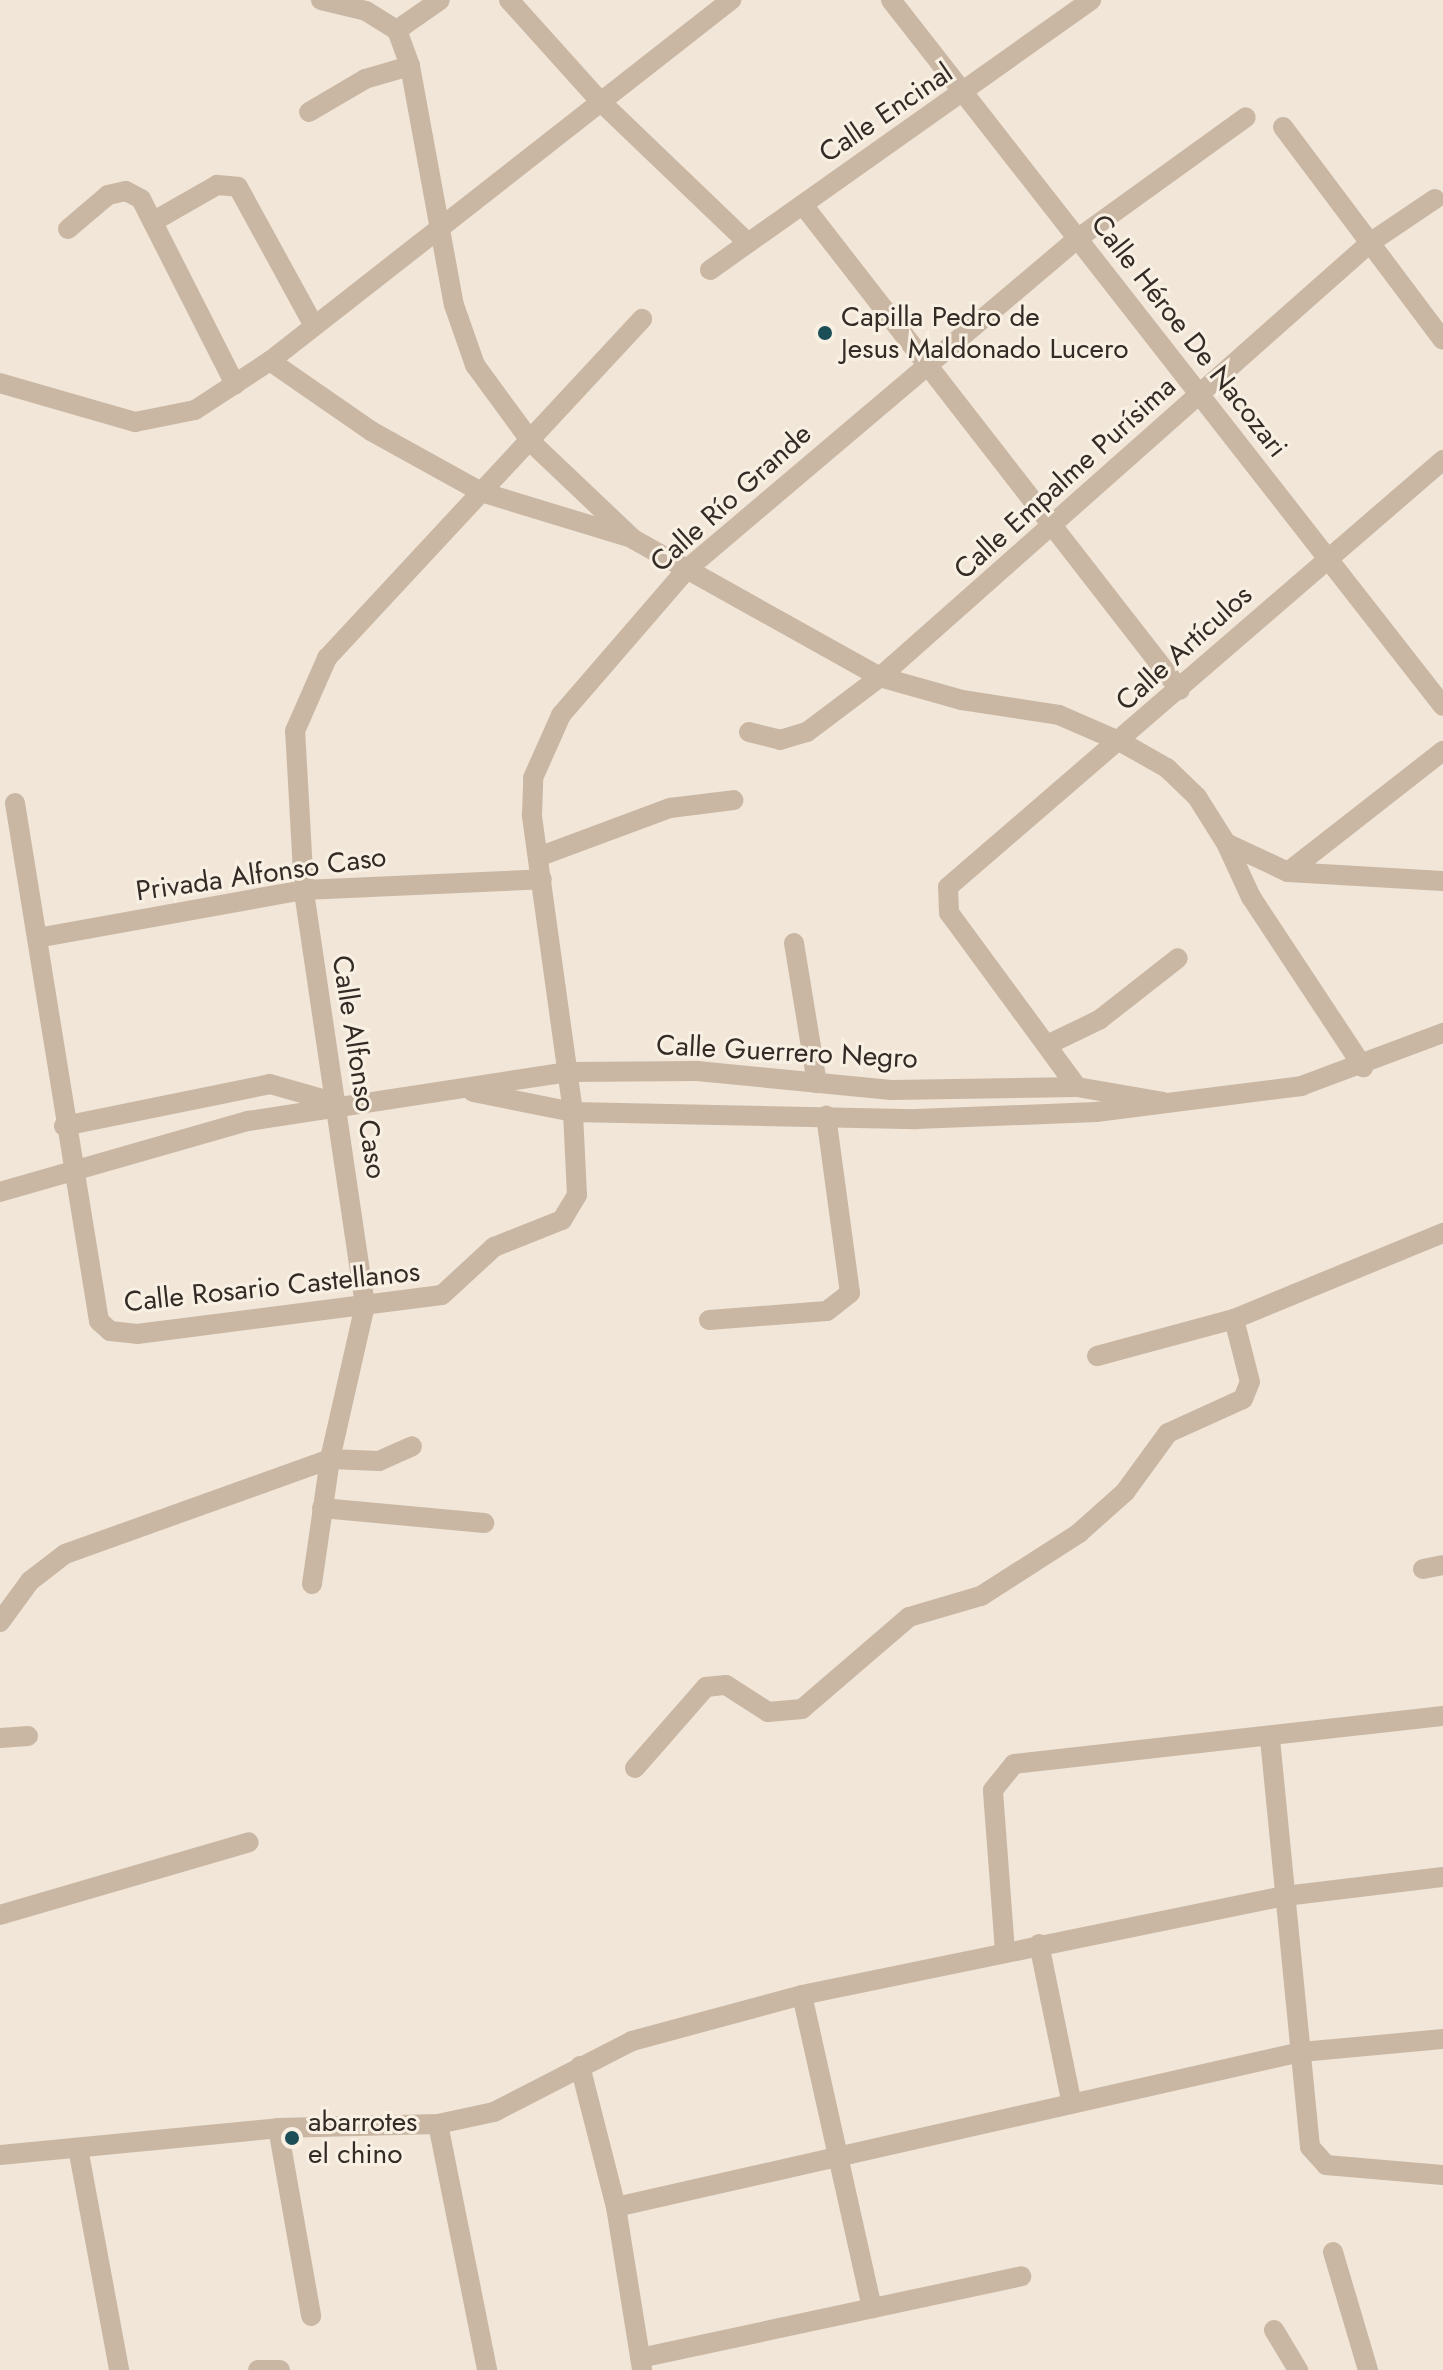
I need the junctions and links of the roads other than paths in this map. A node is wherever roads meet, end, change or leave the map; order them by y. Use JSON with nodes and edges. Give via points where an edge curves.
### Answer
{"nodes":[{"id":1,"x":321,"y":0,"type":"edge"},
{"id":2,"x":440,"y":0,"type":"edge"},
{"id":3,"x":509,"y":0,"type":"edge"},
{"id":4,"x":731,"y":0,"type":"edge"},
{"id":5,"x":891,"y":0,"type":"edge"},
{"id":6,"x":1091,"y":0,"type":"edge"},
{"id":7,"x":397,"y":30,"type":"junction"},
{"id":8,"x":410,"y":66,"type":"junction"},
{"id":9,"x":964,"y":95,"type":"junction"},
{"id":10,"x":600,"y":101,"type":"junction"},
{"id":11,"x":309,"y":112,"type":"dead end"},
{"id":12,"x":1246,"y":117,"type":"dead end"},
{"id":13,"x":1283,"y":127,"type":"dead end"},
{"id":14,"x":1435,"y":199,"type":"dead end"},
{"id":15,"x":803,"y":205,"type":"junction"},
{"id":16,"x":154,"y":221,"type":"junction"},
{"id":17,"x":68,"y":229,"type":"dead end"},
{"id":18,"x":440,"y":229,"type":"junction"},
{"id":19,"x":1077,"y":239,"type":"junction"},
{"id":20,"x":1371,"y":242,"type":"junction"},
{"id":21,"x":748,"y":243,"type":"junction"},
{"id":22,"x":710,"y":270,"type":"dead end"},
{"id":23,"x":642,"y":319,"type":"dead end"},
{"id":24,"x":314,"y":326,"type":"junction"},
{"id":25,"x":1443,"y":340,"type":"edge"},
{"id":26,"x":270,"y":361,"type":"junction"},
{"id":27,"x":930,"y":363,"type":"junction"},
{"id":28,"x":0,"y":383,"type":"edge"},
{"id":29,"x":235,"y":384,"type":"junction"},
{"id":30,"x":1201,"y":394,"type":"junction"},
{"id":31,"x":532,"y":443,"type":"junction"},
{"id":32,"x":1443,"y":460,"type":"edge"},
{"id":33,"x":481,"y":492,"type":"junction"},
{"id":34,"x":1054,"y":527,"type":"junction"},
{"id":35,"x":633,"y":539,"type":"junction"},
{"id":36,"x":1327,"y":559,"type":"junction"},
{"id":37,"x":686,"y":570,"type":"junction"},
{"id":38,"x":880,"y":677,"type":"junction"},
{"id":39,"x":1180,"y":690,"type":"junction"},
{"id":40,"x":1443,"y":706,"type":"edge"},
{"id":41,"x":749,"y":732,"type":"dead end"},
{"id":42,"x":1121,"y":742,"type":"junction"},
{"id":43,"x":1443,"y":751,"type":"edge"},
{"id":44,"x":734,"y":800,"type":"dead end"},
{"id":45,"x":15,"y":803,"type":"dead end"},
{"id":46,"x":1226,"y":843,"type":"junction"},
{"id":47,"x":538,"y":857,"type":"junction"},
{"id":48,"x":1288,"y":872,"type":"junction"},
{"id":49,"x":542,"y":879,"type":"junction"},
{"id":50,"x":1443,"y":881,"type":"edge"},
{"id":51,"x":304,"y":890,"type":"junction"},
{"id":52,"x":37,"y":938,"type":"junction"},
{"id":53,"x":794,"y":943,"type":"dead end"},
{"id":54,"x":1178,"y":958,"type":"dead end"},
{"id":55,"x":1442,"y":1036,"type":"edge"},
{"id":56,"x":1047,"y":1045,"type":"junction"},
{"id":57,"x":1363,"y":1067,"type":"junction"},
{"id":58,"x":568,"y":1072,"type":"junction"},
{"id":59,"x":817,"y":1083,"type":"junction"},
{"id":60,"x":1077,"y":1087,"type":"junction"},
{"id":61,"x":457,"y":1089,"type":"junction"},
{"id":62,"x":1163,"y":1102,"type":"junction"},
{"id":63,"x":337,"y":1103,"type":"junction"},
{"id":64,"x":573,"y":1112,"type":"junction"},
{"id":65,"x":826,"y":1116,"type":"junction"},
{"id":66,"x":64,"y":1126,"type":"junction"},
{"id":67,"x":71,"y":1169,"type":"junction"},
{"id":68,"x":0,"y":1192,"type":"edge"},
{"id":69,"x":1443,"y":1233,"type":"edge"},
{"id":70,"x":365,"y":1305,"type":"junction"},
{"id":71,"x":1234,"y":1319,"type":"junction"},
{"id":72,"x":709,"y":1320,"type":"dead end"},
{"id":73,"x":1097,"y":1356,"type":"dead end"},
{"id":74,"x":412,"y":1446,"type":"dead end"},
{"id":75,"x":330,"y":1459,"type":"junction"},
{"id":76,"x":322,"y":1508,"type":"junction"},
{"id":77,"x":484,"y":1523,"type":"dead end"},
{"id":78,"x":312,"y":1584,"type":"dead end"},
{"id":79,"x":0,"y":1622,"type":"edge"},
{"id":80,"x":1443,"y":1716,"type":"edge"},
{"id":81,"x":28,"y":1736,"type":"dead end"},
{"id":82,"x":0,"y":1738,"type":"edge"},
{"id":83,"x":1270,"y":1739,"type":"junction"},
{"id":84,"x":635,"y":1768,"type":"dead end"},
{"id":85,"x":249,"y":1842,"type":"dead end"},
{"id":86,"x":1443,"y":1877,"type":"edge"},
{"id":87,"x":1285,"y":1896,"type":"junction"},
{"id":88,"x":0,"y":1915,"type":"edge"},
{"id":89,"x":1039,"y":1944,"type":"junction"},
{"id":90,"x":1005,"y":1951,"type":"junction"},
{"id":91,"x":802,"y":1995,"type":"junction"},
{"id":92,"x":1443,"y":2039,"type":"edge"},
{"id":93,"x":1301,"y":2052,"type":"junction"},
{"id":94,"x":580,"y":2066,"type":"junction"},
{"id":95,"x":1071,"y":2100,"type":"junction"},
{"id":96,"x":438,"y":2124,"type":"junction"},
{"id":97,"x":278,"y":2128,"type":"junction"},
{"id":98,"x":78,"y":2148,"type":"junction"},
{"id":99,"x":838,"y":2154,"type":"junction"},
{"id":100,"x":0,"y":2155,"type":"edge"},
{"id":101,"x":1443,"y":2175,"type":"edge"},
{"id":102,"x":616,"y":2207,"type":"junction"},
{"id":103,"x":1333,"y":2252,"type":"dead end"},
{"id":104,"x":1021,"y":2276,"type":"dead end"},
{"id":105,"x":872,"y":2308,"type":"junction"},
{"id":106,"x":311,"y":2316,"type":"dead end"},
{"id":107,"x":1274,"y":2330,"type":"dead end"},
{"id":108,"x":641,"y":2364,"type":"edge"},
{"id":109,"x":119,"y":2370,"type":"edge"},
{"id":110,"x":258,"y":2370,"type":"edge"},
{"id":111,"x":280,"y":2370,"type":"edge"},
{"id":112,"x":487,"y":2370,"type":"edge"},
{"id":113,"x":1298,"y":2370,"type":"edge"},
{"id":114,"x":1368,"y":2370,"type":"edge"}],
"edges":[{"from":1,"to":7,"type":"street","via":[[366,11]]},
{"from":2,"to":7,"type":"street"},
{"from":3,"to":10,"type":"street"},
{"from":4,"to":10,"type":"street"},
{"from":5,"to":9,"type":"street","name":"Calle Héroe De Nacozari"},
{"from":6,"to":9,"type":"street","name":"Calle Encinal"},
{"from":7,"to":8,"type":"street"},
{"from":8,"to":11,"type":"street","via":[[365,79]]},
{"from":8,"to":18,"type":"street"},
{"from":9,"to":15,"type":"street","name":"Calle Encinal"},
{"from":9,"to":19,"type":"street","name":"Calle Héroe De Nacozari"},
{"from":10,"to":18,"type":"street"},
{"from":10,"to":21,"type":"street"},
{"from":12,"to":19,"type":"street","name":"Calle Río Grande"},
{"from":13,"to":20,"type":"street"},
{"from":14,"to":20,"type":"street","name":"Calle Empalme Purísima"},
{"from":15,"to":21,"type":"street","name":"Calle Encinal"},
{"from":15,"to":27,"type":"street"},
{"from":16,"to":17,"type":"street","via":[[126,191],[108,195]]},
{"from":16,"to":24,"type":"street","via":[[217,185],[238,187]]},
{"from":16,"to":29,"type":"street"},
{"from":18,"to":24,"type":"street"},
{"from":18,"to":31,"type":"street","via":[[454,305],[475,365]]},
{"from":19,"to":27,"type":"street","name":"Calle Río Grande"},
{"from":19,"to":30,"type":"street","name":"Calle Héroe De Nacozari"},
{"from":20,"to":25,"type":"street"},
{"from":20,"to":30,"type":"street","name":"Calle Empalme Purísima"},
{"from":21,"to":22,"type":"street","name":"Calle Encinal"},
{"from":23,"to":31,"type":"street","name":"Calle Alfonso Caso"},
{"from":24,"to":26,"type":"street"},
{"from":26,"to":29,"type":"street"},
{"from":26,"to":33,"type":"street","via":[[371,431]]},
{"from":27,"to":34,"type":"street"},
{"from":27,"to":37,"type":"street","name":"Calle Río Grande"},
{"from":28,"to":29,"type":"street","via":[[153,423],[195,410]]},
{"from":30,"to":34,"type":"street","name":"Calle Empalme Purísima"},
{"from":30,"to":36,"type":"street","name":"Calle Héroe De Nacozari"},
{"from":31,"to":33,"type":"street","name":"Calle Alfonso Caso"},
{"from":31,"to":35,"type":"street"},
{"from":32,"to":36,"type":"street","name":"Calle Artículos"},
{"from":33,"to":35,"type":"street"},
{"from":33,"to":51,"type":"street","name":"Calle Alfonso Caso","via":[[327,658],[308,692],[295,731]]},
{"from":34,"to":38,"type":"street","name":"Calle Empalme Purísima"},
{"from":34,"to":39,"type":"street"},
{"from":35,"to":37,"type":"street"},
{"from":36,"to":39,"type":"street","name":"Calle Artículos"},
{"from":36,"to":40,"type":"street","name":"Calle Héroe De Nacozari"},
{"from":37,"to":38,"type":"street"},
{"from":37,"to":47,"type":"street","name":"Calle Río Grande","via":[[544,744],[533,778]]},
{"from":38,"to":41,"type":"street","name":"Calle Empalme Purísima","via":[[807,732],[780,740]]},
{"from":38,"to":42,"type":"street","via":[[962,700],[1059,715]]},
{"from":39,"to":42,"type":"street","name":"Calle Artículos"},
{"from":42,"to":46,"type":"street","via":[[1167,768],[1197,797]]},
{"from":42,"to":56,"type":"street","name":"Calle Artículos","via":[[948,887],[949,913]]},
{"from":43,"to":48,"type":"street"},
{"from":44,"to":47,"type":"street","via":[[670,808]]},
{"from":45,"to":52,"type":"street","name":"Calle Rosario Castellanos"},
{"from":46,"to":48,"type":"street"},
{"from":46,"to":57,"type":"street","via":[[1251,897]]},
{"from":47,"to":49,"type":"street","name":"Calle Río Grande"},
{"from":48,"to":50,"type":"street"},
{"from":49,"to":51,"type":"street","name":"Privada Alfonso Caso"},
{"from":49,"to":58,"type":"street","name":"Calle Río Grande"},
{"from":51,"to":52,"type":"street","name":"Privada Alfonso Caso"},
{"from":51,"to":63,"type":"street","name":"Calle Alfonso Caso"},
{"from":52,"to":66,"type":"street","name":"Calle Rosario Castellanos"},
{"from":53,"to":59,"type":"street"},
{"from":54,"to":56,"type":"street","via":[[1099,1020]]},
{"from":55,"to":57,"type":"street","name":"Calle Guerrero Negro"},
{"from":56,"to":60,"type":"street"},
{"from":57,"to":62,"type":"street","name":"Calle Guerrero Negro","via":[[1254,1097]]},
{"from":58,"to":59,"type":"street","name":"Calle Guerrero Negro","via":[[697,1071]]},
{"from":58,"to":61,"type":"street","name":"Calle Guerrero Negro"},
{"from":58,"to":64,"type":"street","name":"Calle Rosario Castellanos"},
{"from":59,"to":60,"type":"street","name":"Calle Guerrero Negro","via":[[891,1090]]},
{"from":60,"to":62,"type":"street","name":"Calle Guerrero Negro"},
{"from":61,"to":63,"type":"street","name":"Calle Guerrero Negro"},
{"from":61,"to":64,"type":"street","name":"Calle Guerrero Negro"},
{"from":62,"to":65,"type":"street","name":"Calle Guerrero Negro","via":[[1004,1117]]},
{"from":63,"to":66,"type":"street","via":[[270,1084]]},
{"from":63,"to":67,"type":"street","name":"Calle Guerrero Negro"},
{"from":63,"to":70,"type":"street","name":"Calle Alfonso Caso"},
{"from":64,"to":65,"type":"street","name":"Calle Guerrero Negro"},
{"from":64,"to":70,"type":"street","name":"Calle Rosario Castellanos","via":[[580,1178],[562,1220],[494,1247],[442,1295]]},
{"from":65,"to":72,"type":"street","via":[[850,1293],[827,1311]]},
{"from":66,"to":67,"type":"street","name":"Calle Rosario Castellanos"},
{"from":67,"to":68,"type":"street","name":"Calle Guerrero Negro"},
{"from":67,"to":70,"type":"street","name":"Calle Rosario Castellanos","via":[[95,1304],[110,1331],[137,1334]]},
{"from":69,"to":71,"type":"street"},
{"from":70,"to":75,"type":"street","name":"Calle Alfonso Caso"},
{"from":71,"to":73,"type":"street"},
{"from":71,"to":84,"type":"street","via":[[1250,1382],[1243,1399],[1168,1433],[1107,1511],[981,1596],[909,1617],[802,1709],[768,1712],[726,1685],[706,1687]]},
{"from":74,"to":75,"type":"street","via":[[379,1461]]},
{"from":75,"to":76,"type":"street","name":"Calle Alfonso Caso"},
{"from":75,"to":79,"type":"street","via":[[93,1543],[30,1581]]},
{"from":76,"to":77,"type":"street"},
{"from":76,"to":78,"type":"street","name":"Calle Alfonso Caso"},
{"from":80,"to":83,"type":"street"},
{"from":81,"to":82,"type":"street"},
{"from":83,"to":87,"type":"street"},
{"from":83,"to":90,"type":"street","via":[[1014,1764],[993,1790]]},
{"from":85,"to":88,"type":"street"},
{"from":86,"to":87,"type":"street"},
{"from":87,"to":89,"type":"street"},
{"from":87,"to":93,"type":"street"},
{"from":89,"to":90,"type":"street"},
{"from":89,"to":95,"type":"street"},
{"from":90,"to":91,"type":"street"},
{"from":91,"to":94,"type":"street","via":[[632,2041]]},
{"from":91,"to":99,"type":"street"},
{"from":92,"to":93,"type":"street"},
{"from":93,"to":95,"type":"street"},
{"from":93,"to":101,"type":"street","via":[[1316,2157],[1326,2165]]},
{"from":94,"to":96,"type":"street","via":[[494,2112]]},
{"from":94,"to":102,"type":"street"},
{"from":95,"to":99,"type":"street"},
{"from":96,"to":97,"type":"street"},
{"from":96,"to":112,"type":"street"},
{"from":97,"to":98,"type":"street"},
{"from":97,"to":106,"type":"street"},
{"from":98,"to":100,"type":"street"},
{"from":98,"to":109,"type":"street"},
{"from":99,"to":102,"type":"street"},
{"from":99,"to":105,"type":"street"},
{"from":102,"to":108,"type":"street"},
{"from":103,"to":114,"type":"street"},
{"from":104,"to":105,"type":"street"},
{"from":105,"to":108,"type":"street"},
{"from":107,"to":113,"type":"street"},
{"from":110,"to":111,"type":"street"}]}
